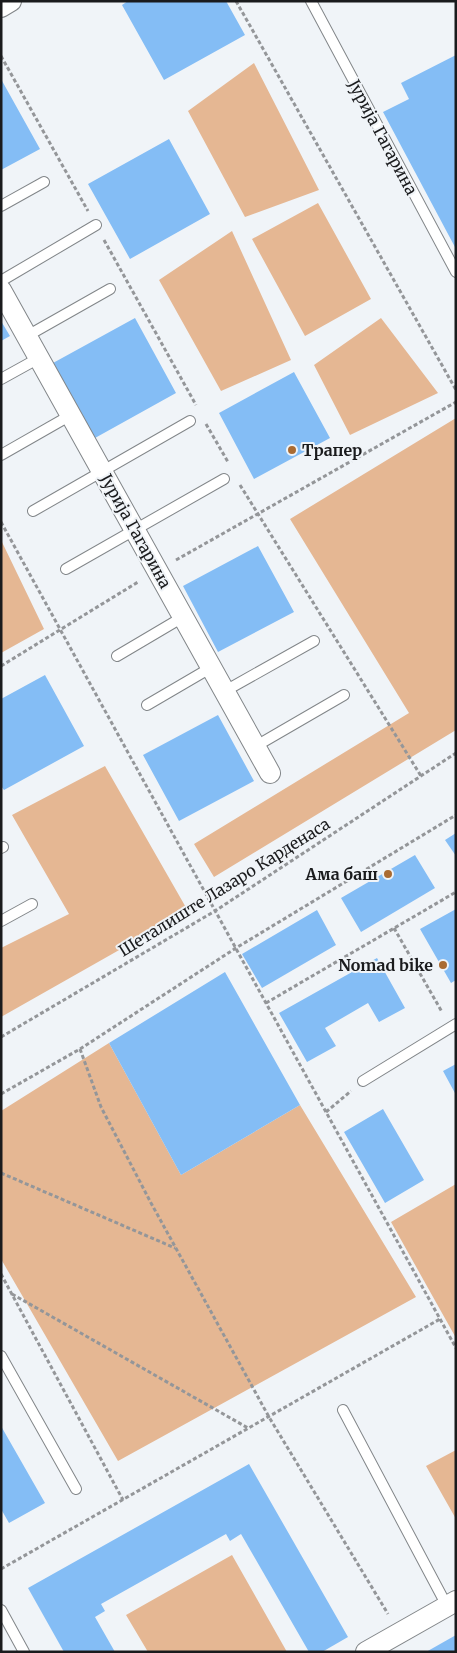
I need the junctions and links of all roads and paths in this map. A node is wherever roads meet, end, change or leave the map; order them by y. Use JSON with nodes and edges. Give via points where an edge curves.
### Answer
{"nodes":[{"id":1,"x":11,"y":1,"type":"edge"},
{"id":2,"x":236,"y":1,"type":"edge"},
{"id":3,"x":311,"y":1,"type":"edge"},
{"id":4,"x":1,"y":7,"type":"edge"},
{"id":5,"x":44,"y":182,"type":"dead end"},
{"id":6,"x":1,"y":206,"type":"edge"},
{"id":7,"x":96,"y":226,"type":"dead end"},
{"id":8,"x":456,"y":272,"type":"edge"},
{"id":9,"x":1,"y":280,"type":"edge"},
{"id":10,"x":110,"y":289,"type":"dead end"},
{"id":11,"x":1,"y":290,"type":"edge"},
{"id":12,"x":27,"y":336,"type":"junction"},
{"id":13,"x":39,"y":358,"type":"junction"},
{"id":14,"x":1,"y":379,"type":"edge"},
{"id":15,"x":456,"y":390,"type":"edge"},
{"id":16,"x":456,"y":402,"type":"edge"},
{"id":17,"x":71,"y":415,"type":"junction"},
{"id":18,"x":190,"y":421,"type":"dead end"},
{"id":19,"x":1,"y":455,"type":"edge"},
{"id":20,"x":102,"y":471,"type":"junction"},
{"id":21,"x":224,"y":479,"type":"dead end"},
{"id":22,"x":32,"y":511,"type":"dead end"},
{"id":23,"x":1,"y":522,"type":"edge"},
{"id":24,"x":135,"y":530,"type":"junction"},
{"id":25,"x":66,"y":569,"type":"dead end"},
{"id":26,"x":158,"y":570,"type":"junction"},
{"id":27,"x":184,"y":617,"type":"junction"},
{"id":28,"x":60,"y":630,"type":"junction"},
{"id":29,"x":314,"y":641,"type":"dead end"},
{"id":30,"x":116,"y":656,"type":"dead end"},
{"id":31,"x":1,"y":666,"type":"edge"},
{"id":32,"x":212,"y":668,"type":"junction"},
{"id":33,"x":225,"y":692,"type":"junction"},
{"id":34,"x":344,"y":695,"type":"dead end"},
{"id":35,"x":147,"y":704,"type":"dead end"},
{"id":36,"x":256,"y":746,"type":"junction"},
{"id":37,"x":456,"y":752,"type":"edge"},
{"id":38,"x":270,"y":773,"type":"dead end"},
{"id":39,"x":456,"y":815,"type":"edge"},
{"id":40,"x":456,"y":892,"type":"edge"},
{"id":41,"x":32,"y":904,"type":"dead end"},
{"id":42,"x":215,"y":911,"type":"junction"},
{"id":43,"x":1,"y":921,"type":"edge"},
{"id":44,"x":394,"y":928,"type":"junction"},
{"id":45,"x":236,"y":948,"type":"junction"},
{"id":46,"x":266,"y":1003,"type":"junction"},
{"id":47,"x":453,"y":1026,"type":"edge"},
{"id":48,"x":1,"y":1037,"type":"edge"},
{"id":49,"x":80,"y":1049,"type":"junction"},
{"id":50,"x":363,"y":1081,"type":"joint"},
{"id":51,"x":1,"y":1094,"type":"edge"},
{"id":52,"x":326,"y":1112,"type":"junction"},
{"id":53,"x":1,"y":1173,"type":"edge"},
{"id":54,"x":176,"y":1249,"type":"junction"},
{"id":55,"x":1,"y":1274,"type":"edge"},
{"id":56,"x":12,"y":1294,"type":"junction"},
{"id":57,"x":440,"y":1320,"type":"junction"},
{"id":58,"x":456,"y":1348,"type":"edge"},
{"id":59,"x":1,"y":1356,"type":"edge"},
{"id":60,"x":343,"y":1410,"type":"dead end"},
{"id":61,"x":269,"y":1417,"type":"junction"},
{"id":62,"x":248,"y":1428,"type":"junction"},
{"id":63,"x":76,"y":1489,"type":"dead end"},
{"id":64,"x":123,"y":1500,"type":"junction"},
{"id":65,"x":1,"y":1569,"type":"edge"},
{"id":66,"x":451,"y":1603,"type":"edge"},
{"id":67,"x":1,"y":1610,"type":"edge"},
{"id":68,"x":399,"y":1633,"type":"junction"},
{"id":69,"x":24,"y":1652,"type":"edge"},
{"id":70,"x":366,"y":1652,"type":"edge"}],
"edges":[{"from":1,"to":4,"type":"street"},
{"from":2,"to":15,"type":"path"},
{"from":3,"to":8,"type":"lane","name":"Јурија Гагарина"},
{"from":5,"to":6,"type":"lane"},
{"from":7,"to":9,"type":"lane"},
{"from":10,"to":12,"type":"lane"},
{"from":11,"to":12,"type":"street","name":"Јурија Гагарина"},
{"from":12,"to":13,"type":"street","name":"Јурија Гагарина"},
{"from":13,"to":14,"type":"lane"},
{"from":13,"to":17,"type":"street","name":"Јурија Гагарина"},
{"from":16,"to":26,"type":"path"},
{"from":17,"to":19,"type":"lane"},
{"from":17,"to":20,"type":"street","name":"Јурија Гагарина"},
{"from":18,"to":20,"type":"lane"},
{"from":20,"to":22,"type":"lane"},
{"from":20,"to":24,"type":"street","name":"Јурија Гагарина"},
{"from":21,"to":24,"type":"lane"},
{"from":23,"to":28,"type":"path"},
{"from":24,"to":25,"type":"lane"},
{"from":24,"to":26,"type":"street","name":"Јурија Гагарина"},
{"from":26,"to":27,"type":"street","name":"Јурија Гагарина"},
{"from":26,"to":28,"type":"path"},
{"from":27,"to":30,"type":"lane"},
{"from":27,"to":32,"type":"street","name":"Јурија Гагарина"},
{"from":28,"to":31,"type":"path"},
{"from":28,"to":42,"type":"path"},
{"from":29,"to":33,"type":"lane"},
{"from":32,"to":33,"type":"street","name":"Јурија Гагарина"},
{"from":32,"to":35,"type":"lane"},
{"from":33,"to":36,"type":"street","name":"Јурија Гагарина"},
{"from":34,"to":36,"type":"lane"},
{"from":36,"to":38,"type":"street","name":"Јурија Гагарина"},
{"from":37,"to":42,"type":"path","name":"Шеталиште Лазаро Карденаса"},
{"from":39,"to":45,"type":"path"},
{"from":40,"to":44,"type":"path"},
{"from":41,"to":43,"type":"lane"},
{"from":42,"to":45,"type":"path"},
{"from":42,"to":48,"type":"path","name":"Шеталиште Лазаро Карденаса"},
{"from":44,"to":46,"type":"path"},
{"from":44,"to":47,"type":"path"},
{"from":45,"to":46,"type":"path"},
{"from":45,"to":49,"type":"path"},
{"from":46,"to":52,"type":"path"},
{"from":47,"to":50,"type":"lane"},
{"from":49,"to":51,"type":"path"},
{"from":49,"to":54,"type":"path","via":[[102,1107]]},
{"from":50,"to":52,"type":"path"},
{"from":52,"to":57,"type":"path"},
{"from":53,"to":54,"type":"path"},
{"from":54,"to":61,"type":"path"},
{"from":55,"to":56,"type":"path"},
{"from":56,"to":62,"type":"path"},
{"from":56,"to":64,"type":"path"},
{"from":57,"to":58,"type":"path"},
{"from":57,"to":61,"type":"path"},
{"from":59,"to":63,"type":"lane"},
{"from":60,"to":66,"type":"lane"},
{"from":61,"to":62,"type":"path"},
{"from":61,"to":68,"type":"path"},
{"from":62,"to":64,"type":"path"},
{"from":64,"to":65,"type":"path"},
{"from":66,"to":68,"type":"street"},
{"from":67,"to":69,"type":"lane"},
{"from":68,"to":70,"type":"street"}]}
